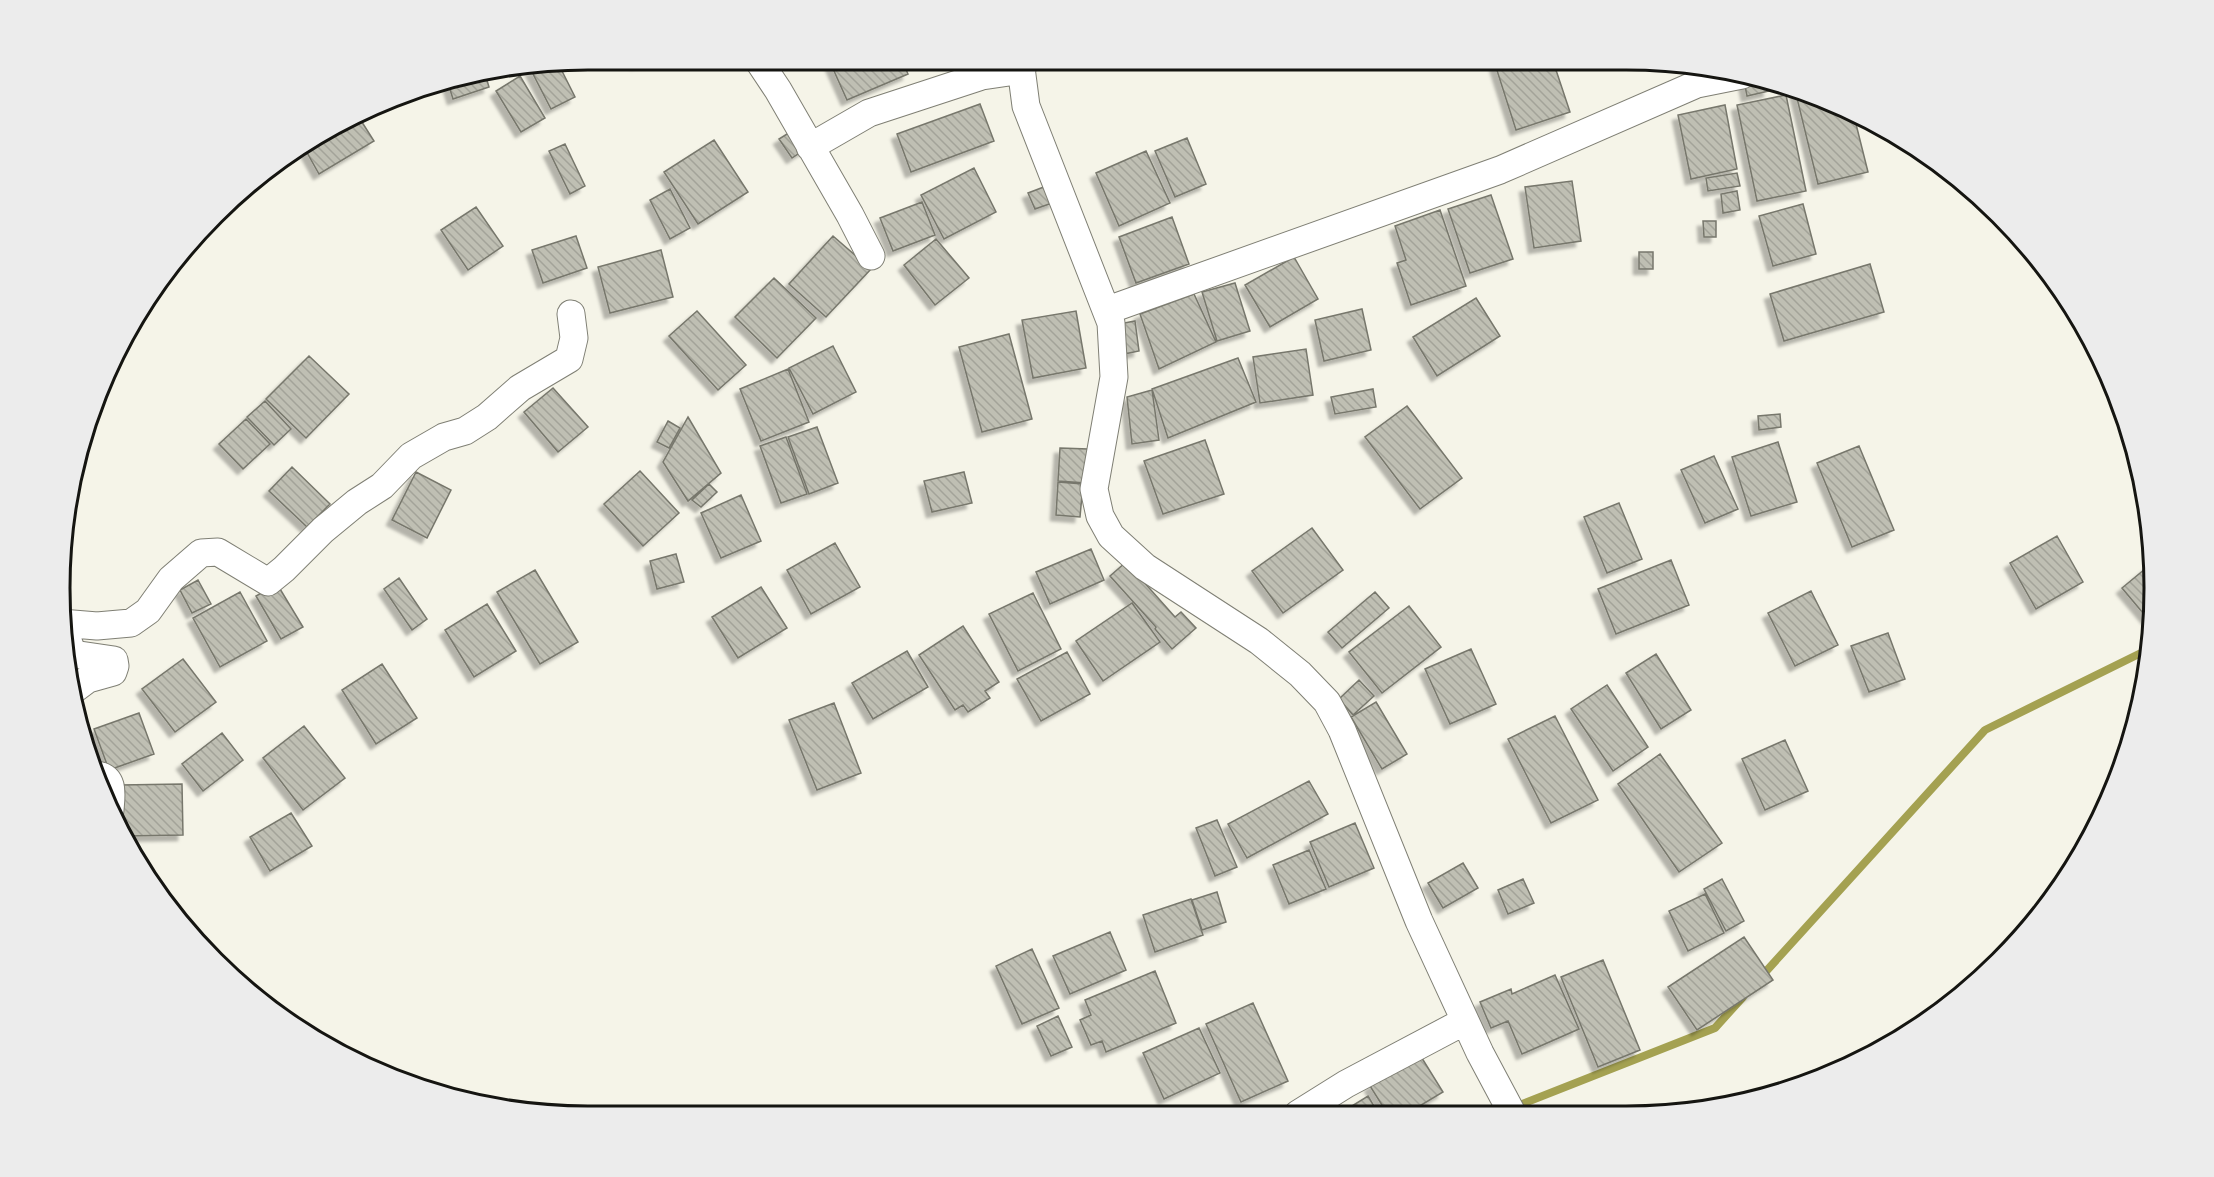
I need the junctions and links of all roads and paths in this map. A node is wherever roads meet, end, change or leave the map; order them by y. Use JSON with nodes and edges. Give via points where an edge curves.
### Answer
{"nodes":[{"id":1,"x":765,"y":70,"type":"edge"},
{"id":2,"x":1003,"y":70,"type":"edge"},
{"id":3,"x":1022,"y":70,"type":"edge"},
{"id":4,"x":1721,"y":79,"type":"edge"},
{"id":5,"x":810,"y":147,"type":"junction"},
{"id":6,"x":871,"y":256,"type":"dead end"},
{"id":7,"x":1108,"y":310,"type":"junction"},
{"id":8,"x":571,"y":314,"type":"dead end"},
{"id":9,"x":72,"y":624,"type":"edge"},
{"id":10,"x":75,"y":654,"type":"edge"},
{"id":11,"x":79,"y":685,"type":"edge"},
{"id":12,"x":1465,"y":1021,"type":"junction"},
{"id":13,"x":1311,"y":1106,"type":"edge"},
{"id":14,"x":1508,"y":1106,"type":"edge"}],
"edges":[{"from":1,"to":5,"type":"street"},
{"from":2,"to":5,"type":"street","via":[[869,113]]},
{"from":3,"to":7,"type":"street","via":[[1026,106]]},
{"from":4,"to":7,"type":"street","via":[[1697,84],[1500,170]]},
{"from":5,"to":6,"type":"street"},
{"from":7,"to":12,"type":"street","via":[[1114,377],[1094,489],[1100,516],[1112,536],[1145,567],[1259,641],[1327,702],[1342,729],[1419,921]]},
{"from":8,"to":9,"type":"street","via":[[574,338],[569,359],[520,388],[488,417],[411,456],[382,486],[323,530],[268,582],[218,552],[201,553],[171,579],[148,611],[131,623]]},
{"from":10,"to":11,"type":"street","via":[[114,660],[113,672]]},
{"from":12,"to":13,"type":"street"},
{"from":12,"to":14,"type":"street"}]}
